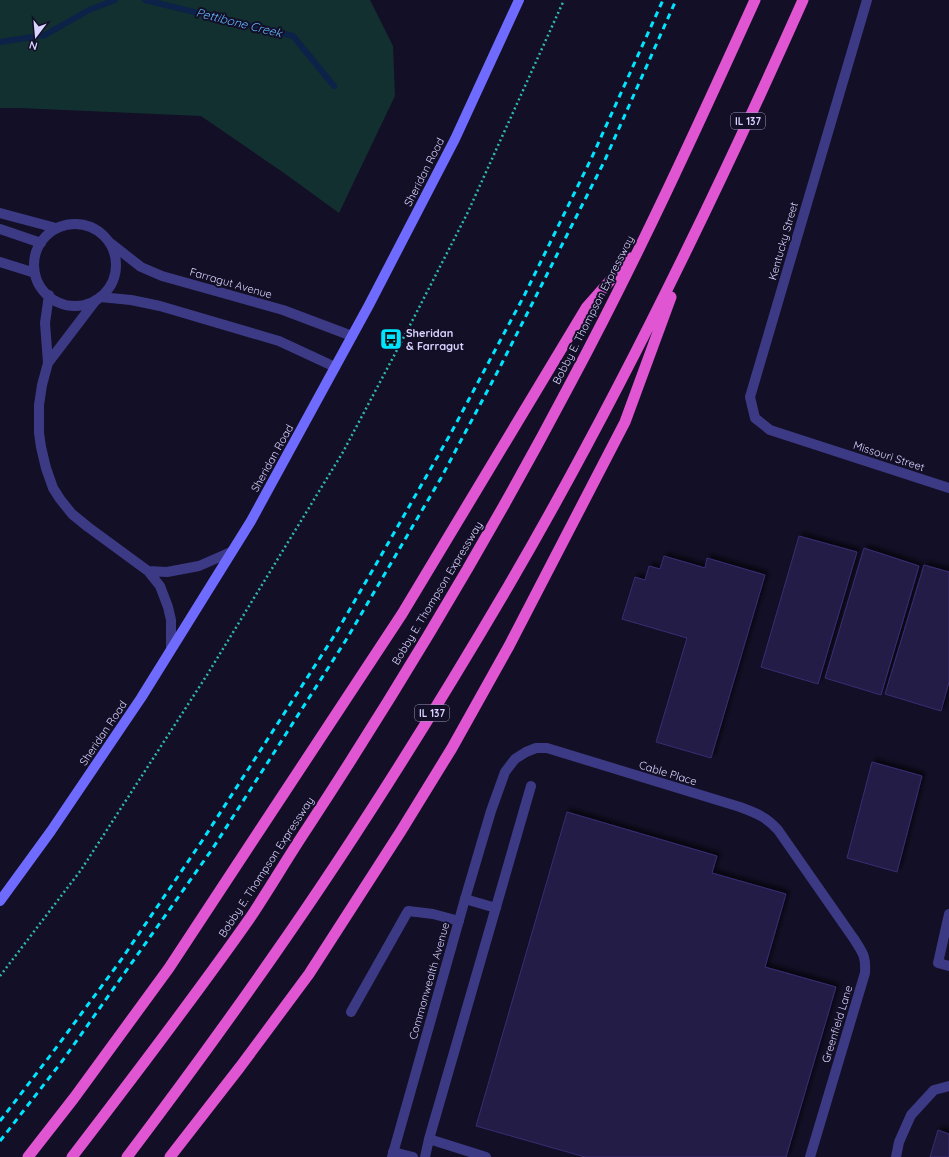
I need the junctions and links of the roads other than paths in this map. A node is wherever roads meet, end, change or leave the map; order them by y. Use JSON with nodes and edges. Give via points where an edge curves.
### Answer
{"nodes":[{"id":1,"x":519,"y":0,"type":"edge"},
{"id":2,"x":755,"y":0,"type":"edge"},
{"id":3,"x":803,"y":0,"type":"edge"},
{"id":4,"x":867,"y":0,"type":"edge"},
{"id":5,"x":0,"y":214,"type":"edge"},
{"id":6,"x":56,"y":228,"type":"junction"},
{"id":7,"x":0,"y":229,"type":"edge"},
{"id":8,"x":692,"y":241,"type":"junction"},
{"id":9,"x":109,"y":242,"type":"junction"},
{"id":10,"x":41,"y":244,"type":"junction"},
{"id":11,"x":640,"y":248,"type":"junction"},
{"id":12,"x":0,"y":262,"type":"edge"},
{"id":13,"x":35,"y":273,"type":"junction"},
{"id":14,"x":49,"y":295,"type":"junction"},
{"id":15,"x":98,"y":298,"type":"junction"},
{"id":16,"x":352,"y":336,"type":"junction"},
{"id":17,"x":48,"y":363,"type":"junction"},
{"id":18,"x":335,"y":367,"type":"junction"},
{"id":19,"x":823,"y":447,"type":"joint"},
{"id":20,"x":949,"y":488,"type":"edge"},
{"id":21,"x":231,"y":552,"type":"junction"},
{"id":22,"x":148,"y":571,"type":"junction"},
{"id":23,"x":171,"y":648,"type":"junction"},
{"id":24,"x":530,"y":786,"type":"dead end"},
{"id":25,"x":491,"y":811,"type":"joint"},
{"id":26,"x":464,"y":899,"type":"junction"},
{"id":27,"x":0,"y":901,"type":"edge"},
{"id":28,"x":831,"y":905,"type":"joint"},
{"id":29,"x":496,"y":908,"type":"junction"},
{"id":30,"x":949,"y":914,"type":"edge"},
{"id":31,"x":459,"y":921,"type":"junction"},
{"id":32,"x":949,"y":966,"type":"edge"},
{"id":33,"x":351,"y":1012,"type":"dead end"},
{"id":34,"x":949,"y":1086,"type":"edge"},
{"id":35,"x":430,"y":1139,"type":"junction"},
{"id":36,"x":392,"y":1155,"type":"edge"},
{"id":37,"x":28,"y":1157,"type":"edge"},
{"id":38,"x":72,"y":1157,"type":"edge"},
{"id":39,"x":127,"y":1157,"type":"edge"},
{"id":40,"x":170,"y":1157,"type":"edge"},
{"id":41,"x":413,"y":1157,"type":"edge"},
{"id":42,"x":425,"y":1157,"type":"edge"},
{"id":43,"x":486,"y":1157,"type":"edge"},
{"id":44,"x":810,"y":1157,"type":"edge"},
{"id":45,"x":896,"y":1157,"type":"edge"}],
"edges":[{"from":1,"to":16,"type":"main road","name":"Sheridan Road","via":[[455,139]]},
{"from":2,"to":11,"type":"highway","name":"Bobby E. Thompson Expressway"},
{"from":3,"to":8,"type":"highway","number":"IL 137"},
{"from":4,"to":19,"type":"street","name":"Kentucky Street","via":[[750,397],[755,418],[770,430]]},
{"from":5,"to":6,"type":"street"},
{"from":6,"to":9,"type":"street","via":[[84,224],[97,230]]},
{"from":6,"to":10,"type":"street"},
{"from":7,"to":10,"type":"street"},
{"from":8,"to":39,"type":"highway","number":"IL 137","via":[[568,480],[442,696],[341,857],[279,948]]},
{"from":8,"to":40,"type":"highway","via":[[624,422],[510,646],[468,720],[309,974]]},
{"from":9,"to":15,"type":"street","via":[[114,251],[116,265],[114,279],[107,291]]},
{"from":9,"to":16,"type":"street","name":"Farragut Avenue","via":[[141,267],[162,276],[283,310]]},
{"from":10,"to":13,"type":"street","via":[[34,261]]},
{"from":11,"to":37,"type":"highway","via":[[586,308],[402,614],[169,968]]},
{"from":11,"to":38,"type":"highway","name":"Bobby E. Thompson Expressway","via":[[571,383],[495,520],[358,751],[251,916]]},
{"from":12,"to":13,"type":"street"},
{"from":13,"to":14,"type":"street"},
{"from":14,"to":15,"type":"street","via":[[69,305],[83,305]]},
{"from":14,"to":17,"type":"street","via":[[44,323]]},
{"from":15,"to":17,"type":"street"},
{"from":15,"to":18,"type":"street","via":[[131,300],[160,306],[279,341]]},
{"from":16,"to":18,"type":"main road","name":"Sheridan Road"},
{"from":17,"to":22,"type":"street","via":[[39,406],[39,433],[53,488],[72,514]]},
{"from":18,"to":21,"type":"main road","name":"Sheridan Road","via":[[251,521]]},
{"from":19,"to":20,"type":"street","name":"Missouri Street"},
{"from":21,"to":22,"type":"street","via":[[199,566],[167,572]]},
{"from":21,"to":23,"type":"main road","name":"Sheridan Road"},
{"from":22,"to":23,"type":"street","via":[[160,586],[168,607],[171,620]]},
{"from":23,"to":27,"type":"main road","name":"Sheridan Road","via":[[141,698]]},
{"from":24,"to":29,"type":"street"},
{"from":25,"to":26,"type":"street","name":"Commonwealth Avenue"},
{"from":25,"to":28,"type":"street","name":"Cable Place","via":[[505,772],[515,759],[536,748],[547,748],[759,814],[778,830]]},
{"from":26,"to":29,"type":"street"},
{"from":26,"to":31,"type":"street","name":"Commonwealth Avenue"},
{"from":28,"to":44,"type":"street","name":"Greenfield Lane","via":[[863,953],[865,973]]},
{"from":29,"to":35,"type":"street"},
{"from":30,"to":32,"type":"street","via":[[938,963]]},
{"from":31,"to":33,"type":"street","via":[[408,911]]},
{"from":31,"to":36,"type":"street","name":"Commonwealth Avenue"},
{"from":34,"to":45,"type":"street","via":[[934,1090],[911,1115],[898,1142]]},
{"from":35,"to":42,"type":"street"},
{"from":35,"to":43,"type":"street"},
{"from":36,"to":41,"type":"street"}]}
